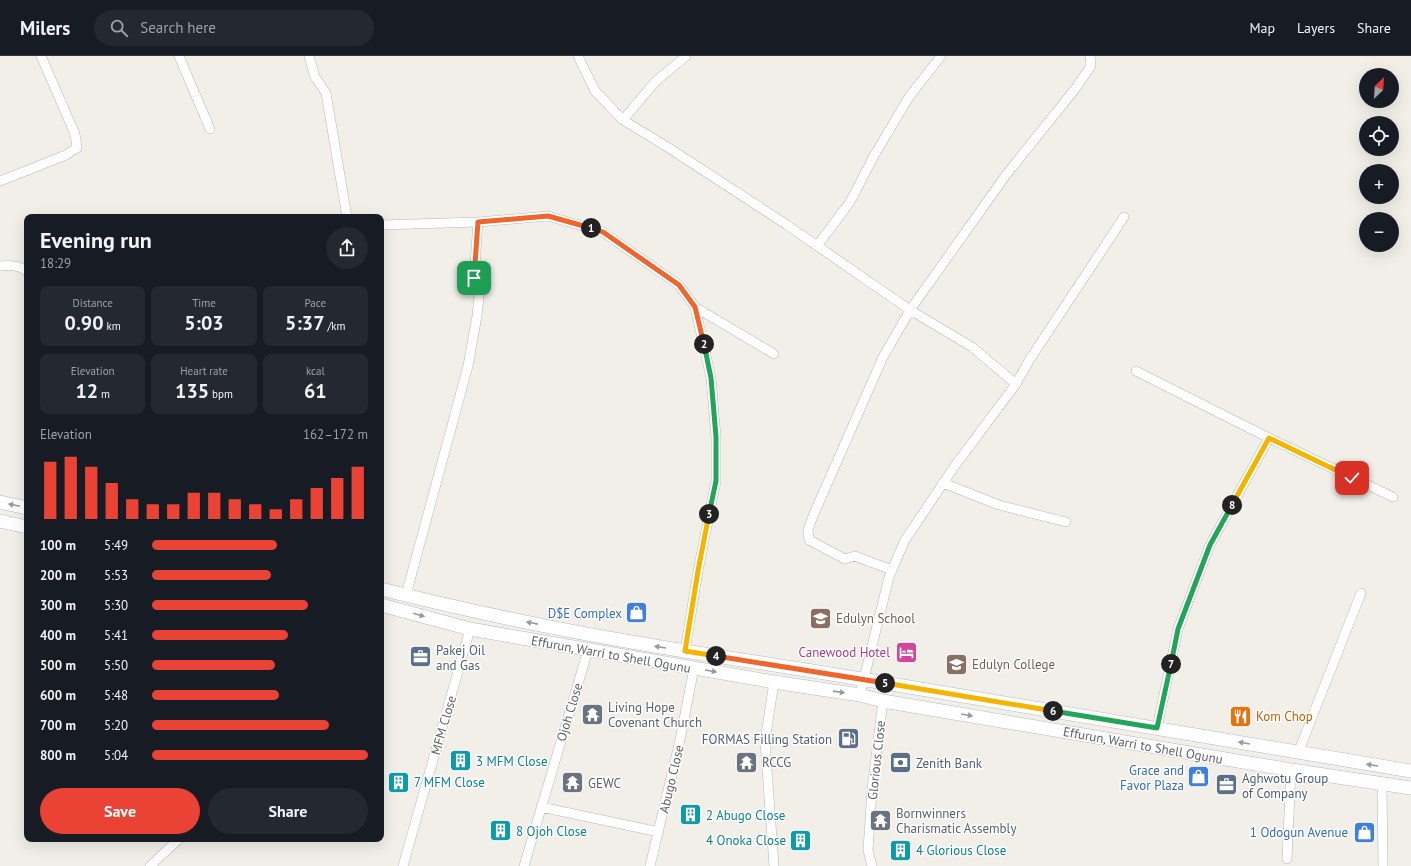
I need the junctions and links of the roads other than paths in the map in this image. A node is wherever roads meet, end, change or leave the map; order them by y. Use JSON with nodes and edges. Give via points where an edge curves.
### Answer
{"nodes":[{"id":1,"x":41,"y":56,"type":"edge"},
{"id":2,"x":179,"y":56,"type":"edge"},
{"id":3,"x":309,"y":56,"type":"edge"},
{"id":4,"x":578,"y":56,"type":"edge"},
{"id":5,"x":686,"y":56,"type":"edge"},
{"id":6,"x":941,"y":56,"type":"edge"},
{"id":7,"x":1090,"y":56,"type":"edge"},
{"id":8,"x":623,"y":120,"type":"junction"},
{"id":9,"x":210,"y":129,"type":"dead end"},
{"id":10,"x":0,"y":181,"type":"edge"},
{"id":11,"x":346,"y":214,"type":"edge"},
{"id":12,"x":1124,"y":217,"type":"dead end"},
{"id":13,"x":478,"y":222,"type":"junction"},
{"id":14,"x":384,"y":225,"type":"edge"},
{"id":15,"x":817,"y":246,"type":"junction"},
{"id":16,"x":0,"y":266,"type":"edge"},
{"id":17,"x":24,"y":269,"type":"edge"},
{"id":18,"x":695,"y":307,"type":"junction"},
{"id":19,"x":910,"y":310,"type":"junction"},
{"id":20,"x":774,"y":354,"type":"dead end"},
{"id":21,"x":1136,"y":371,"type":"dead end"},
{"id":22,"x":1016,"y":384,"type":"junction"},
{"id":23,"x":1269,"y":438,"type":"junction"},
{"id":24,"x":943,"y":483,"type":"junction"},
{"id":25,"x":1393,"y":498,"type":"dead end"},
{"id":26,"x":0,"y":502,"type":"edge"},
{"id":27,"x":24,"y":507,"type":"edge"},
{"id":28,"x":0,"y":521,"type":"edge"},
{"id":29,"x":1066,"y":522,"type":"dead end"},
{"id":30,"x":24,"y":526,"type":"edge"},
{"id":31,"x":892,"y":570,"type":"junction"},
{"id":32,"x":384,"y":590,"type":"edge"},
{"id":33,"x":1361,"y":594,"type":"dead end"},
{"id":34,"x":406,"y":596,"type":"junction"},
{"id":35,"x":384,"y":606,"type":"edge"},
{"id":36,"x":470,"y":629,"type":"junction"},
{"id":37,"x":588,"y":650,"type":"junction"},
{"id":38,"x":685,"y":651,"type":"junction"},
{"id":39,"x":694,"y":668,"type":"junction"},
{"id":40,"x":863,"y":679,"type":"junction"},
{"id":41,"x":774,"y":682,"type":"junction"},
{"id":42,"x":860,"y":695,"type":"junction"},
{"id":43,"x":883,"y":701,"type":"junction"},
{"id":44,"x":1157,"y":728,"type":"junction"},
{"id":45,"x":1298,"y":753,"type":"junction"},
{"id":46,"x":1291,"y":770,"type":"junction"},
{"id":47,"x":1411,"y":771,"type":"edge"},
{"id":48,"x":1382,"y":783,"type":"junction"},
{"id":49,"x":1411,"y":788,"type":"edge"},
{"id":50,"x":541,"y":807,"type":"junction"},
{"id":51,"x":659,"y":832,"type":"junction"},
{"id":52,"x":176,"y":842,"type":"edge"},
{"id":53,"x":1287,"y":859,"type":"dead end"},
{"id":54,"x":150,"y":866,"type":"edge"},
{"id":55,"x":403,"y":866,"type":"edge"},
{"id":56,"x":524,"y":866,"type":"edge"},
{"id":57,"x":650,"y":866,"type":"edge"},
{"id":58,"x":774,"y":866,"type":"edge"},
{"id":59,"x":872,"y":866,"type":"edge"},
{"id":60,"x":1383,"y":866,"type":"edge"}],
"edges":[{"from":1,"to":10,"type":"street","via":[[74,134],[76,148],[66,155]]},
{"from":2,"to":9,"type":"street"},
{"from":3,"to":11,"type":"street","via":[[315,77],[326,93]]},
{"from":4,"to":8,"type":"street","via":[[595,92]]},
{"from":5,"to":8,"type":"street","via":[[655,82]]},
{"from":6,"to":15,"type":"street","via":[[909,96],[850,202]]},
{"from":7,"to":19,"type":"street","via":[[1091,66],[1075,89],[1006,175]]},
{"from":8,"to":15,"type":"street"},
{"from":12,"to":22,"type":"street"},
{"from":13,"to":14,"type":"street"},
{"from":13,"to":18,"type":"street","via":[[548,216],[603,232],[679,285]]},
{"from":13,"to":34,"type":"street","via":[[474,278],[480,288],[468,366]]},
{"from":15,"to":19,"type":"street"},
{"from":16,"to":17,"type":"street","via":[[13,265]]},
{"from":18,"to":20,"type":"street"},
{"from":18,"to":38,"type":"street","via":[[711,378],[716,437],[716,481]]},
{"from":19,"to":22,"type":"street","via":[[972,347]]},
{"from":19,"to":31,"type":"street","via":[[883,357],[808,530],[809,540],[844,559],[855,556]]},
{"from":21,"to":23,"type":"street"},
{"from":22,"to":24,"type":"street"},
{"from":23,"to":25,"type":"street"},
{"from":23,"to":44,"type":"street","via":[[1210,545],[1178,629]]},
{"from":24,"to":29,"type":"street","via":[[999,505]]},
{"from":24,"to":31,"type":"street","via":[[904,540]]},
{"from":27,"to":26,"type":"main road","one_way":true},
{"from":28,"to":30,"type":"main road"},
{"from":31,"to":40,"type":"street"},
{"from":32,"to":34,"type":"main road","name":"Effurun, Warri to Shell Ogunu"},
{"from":33,"to":45,"type":"street"},
{"from":38,"to":34,"type":"main road","name":"Effurun, Warri to Shell Ogunu","one_way":true,"via":[[518,621]]},
{"from":35,"to":36,"type":"main road","name":"Effurun, Warri to Shell Ogunu","one_way":true},
{"from":36,"to":37,"type":"main road","name":"Effurun, Warri to Shell Ogunu"},
{"from":36,"to":55,"type":"street","name":"MFM Close"},
{"from":37,"to":39,"type":"main road","name":"Effurun, Warri to Shell Ogunu"},
{"from":37,"to":50,"type":"street","name":"Ojoh Close"},
{"from":38,"to":40,"type":"main road","name":"Effurun, Warri to Shell Ogunu"},
{"from":39,"to":41,"type":"main road","name":"Effurun, Warri to Shell Ogunu","one_way":true},
{"from":39,"to":51,"type":"street","name":"Abugo Close"},
{"from":40,"to":42,"type":"street"},
{"from":40,"to":44,"type":"main road","name":"Effurun, Warri to Shell Ogunu"},
{"from":41,"to":42,"type":"main road","name":"Effurun, Warri to Shell Ogunu","one_way":true},
{"from":41,"to":58,"type":"street","via":[[766,741]]},
{"from":42,"to":43,"type":"main road","name":"Effurun, Warri to Shell Ogunu"},
{"from":43,"to":46,"type":"main road","name":"Effurun, Warri to Shell Ogunu","one_way":true},
{"from":43,"to":59,"type":"street","name":"Glorious Close","via":[[868,850]]},
{"from":45,"to":44,"type":"main road","name":"Effurun, Warri to Shell Ogunu","one_way":true},
{"from":47,"to":45,"type":"main road","name":"Effurun, Warri to Shell Ogunu","one_way":true},
{"from":46,"to":48,"type":"main road","name":"Effurun, Warri to Shell Ogunu"},
{"from":46,"to":53,"type":"street"},
{"from":48,"to":49,"type":"main road","name":"Effurun, Warri to Shell Ogunu"},
{"from":48,"to":60,"type":"street"},
{"from":50,"to":51,"type":"street"},
{"from":50,"to":56,"type":"street","name":"Ojoh Close"},
{"from":51,"to":57,"type":"street","name":"Abugo Close"},
{"from":52,"to":54,"type":"street"}]}
